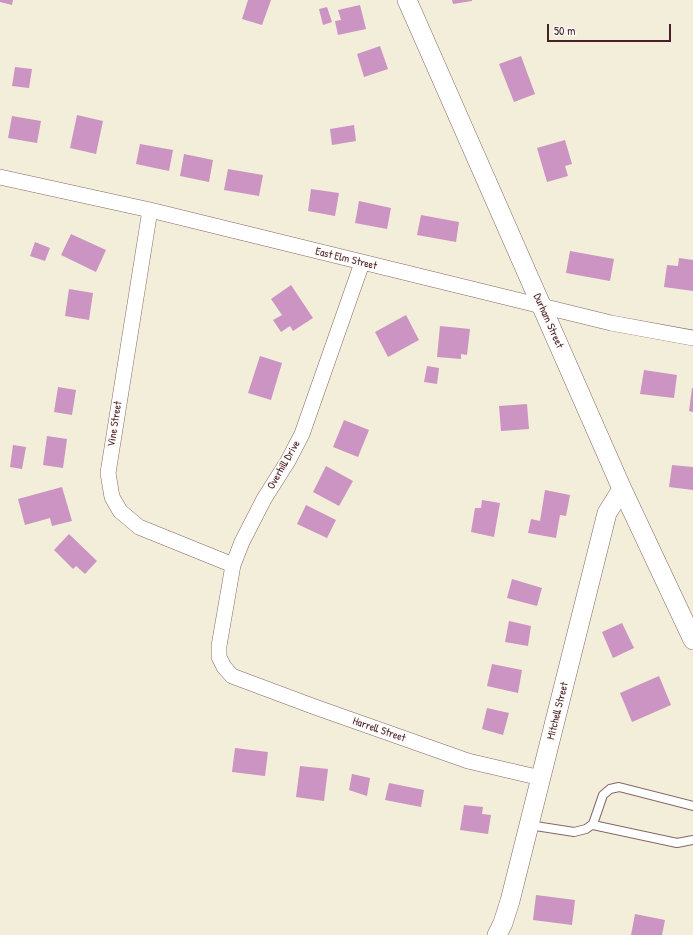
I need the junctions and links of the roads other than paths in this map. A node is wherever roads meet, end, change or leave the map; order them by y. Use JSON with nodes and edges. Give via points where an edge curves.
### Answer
{"nodes":[{"id":1,"x":407,"y":0,"type":"edge"},
{"id":2,"x":0,"y":177,"type":"edge"},
{"id":3,"x":150,"y":210,"type":"junction"},
{"id":4,"x":362,"y":263,"type":"junction"},
{"id":5,"x":541,"y":306,"type":"junction"},
{"id":6,"x":693,"y":338,"type":"edge"},
{"id":7,"x":622,"y":489,"type":"junction"},
{"id":8,"x":234,"y":565,"type":"junction"},
{"id":9,"x":693,"y":640,"type":"edge"},
{"id":10,"x":224,"y":667,"type":"joint"},
{"id":11,"x":541,"y":778,"type":"junction"},
{"id":12,"x":693,"y":806,"type":"edge"},
{"id":13,"x":529,"y":825,"type":"junction"},
{"id":14,"x":592,"y":825,"type":"junction"},
{"id":15,"x":693,"y":840,"type":"edge"},
{"id":16,"x":497,"y":935,"type":"edge"}],
"edges":[{"from":1,"to":5,"type":"street","name":"Durham Street"},
{"from":2,"to":3,"type":"street","name":"East Elm Street"},
{"from":3,"to":4,"type":"street","name":"East Elm Street"},
{"from":3,"to":8,"type":"street","name":"Vine Street","via":[[108,473],[112,497],[120,511],[139,527]]},
{"from":4,"to":5,"type":"street","name":"East Elm Street"},
{"from":4,"to":8,"type":"street","name":"Overhill Drive","via":[[302,434],[253,519]]},
{"from":5,"to":6,"type":"street","name":"East Elm Street","via":[[611,323]]},
{"from":5,"to":7,"type":"street","name":"Durham Street"},
{"from":7,"to":9,"type":"street","name":"Durham Street"},
{"from":7,"to":11,"type":"street","name":"Mitchell Street","via":[[607,513]]},
{"from":8,"to":10,"type":"street","name":"Overhill Drive","via":[[220,646],[219,657]]},
{"from":10,"to":11,"type":"street","name":"Harrell Street","via":[[232,676],[308,705],[468,761]]},
{"from":11,"to":13,"type":"street","name":"Mitchell Street"},
{"from":12,"to":14,"type":"lane","via":[[619,787],[610,789],[603,795]]},
{"from":13,"to":14,"type":"lane","via":[[574,832]]},
{"from":13,"to":16,"type":"street","name":"Mitchell Street","via":[[510,902]]},
{"from":14,"to":15,"type":"lane","via":[[677,843]]}]}
